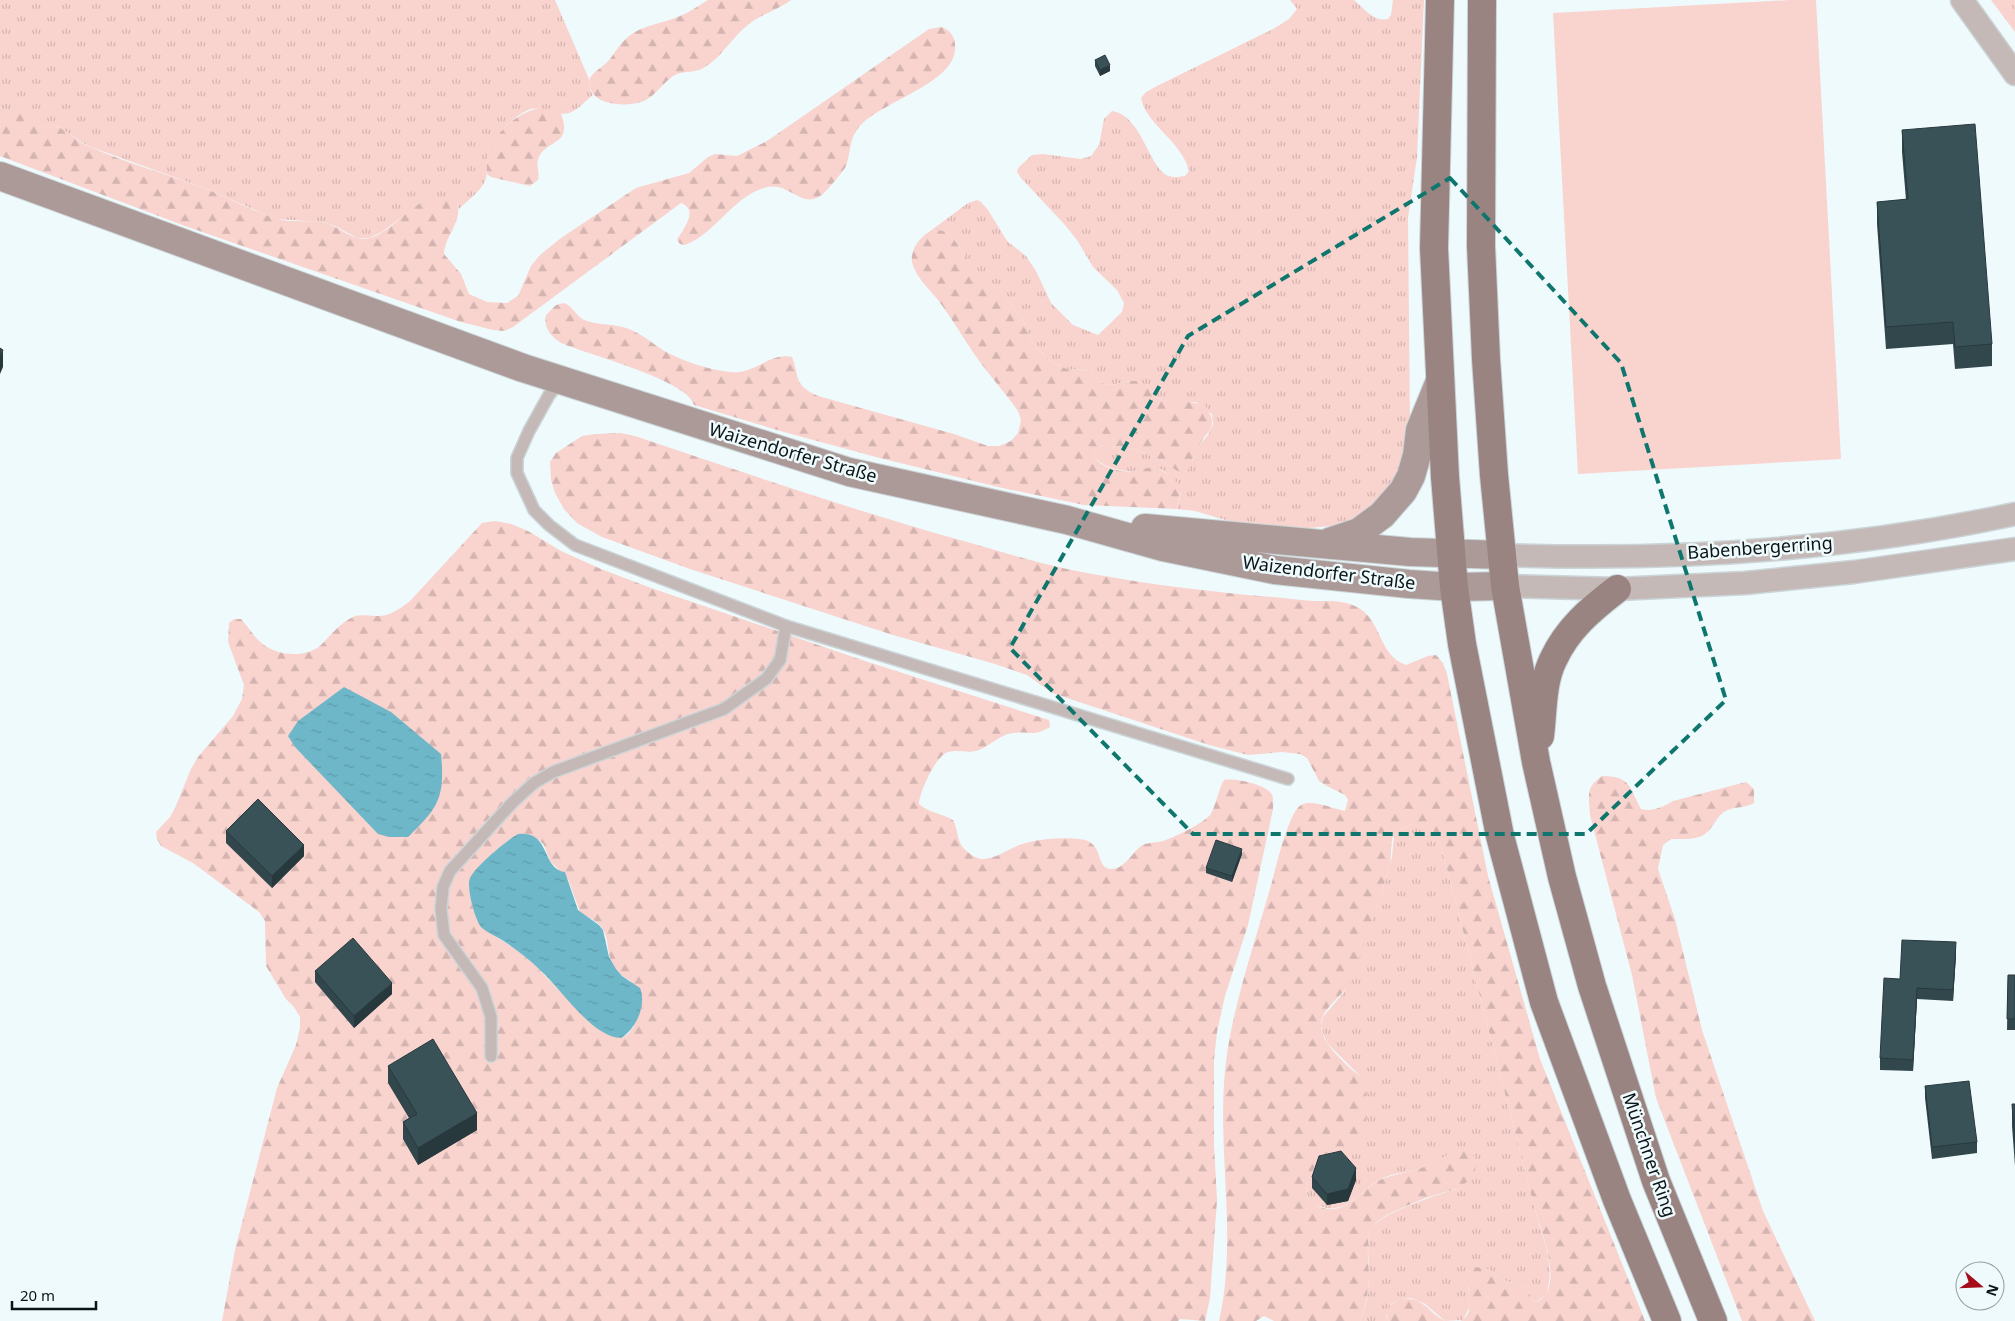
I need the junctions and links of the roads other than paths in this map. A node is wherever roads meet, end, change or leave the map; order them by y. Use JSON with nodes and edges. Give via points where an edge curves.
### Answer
{"nodes":[{"id":1,"x":1440,"y":0,"type":"edge"},
{"id":2,"x":1482,"y":0,"type":"edge"},
{"id":3,"x":1962,"y":0,"type":"edge"},
{"id":4,"x":2015,"y":74,"type":"edge"},
{"id":5,"x":0,"y":176,"type":"edge"},
{"id":6,"x":561,"y":381,"type":"junction"},
{"id":7,"x":1440,"y":381,"type":"junction"},
{"id":8,"x":2015,"y":514,"type":"edge"},
{"id":9,"x":1067,"y":520,"type":"junction"},
{"id":10,"x":1321,"y":545,"type":"junction"},
{"id":11,"x":2015,"y":549,"type":"edge"},
{"id":12,"x":1452,"y":553,"type":"junction"},
{"id":13,"x":1502,"y":555,"type":"junction"},
{"id":14,"x":1505,"y":586,"type":"junction"},
{"id":15,"x":1454,"y":587,"type":"junction"},
{"id":16,"x":1618,"y":590,"type":"junction"},
{"id":17,"x":786,"y":626,"type":"junction"},
{"id":18,"x":1536,"y":762,"type":"junction"},
{"id":19,"x":1288,"y":779,"type":"dead end"},
{"id":20,"x":491,"y":1056,"type":"dead end"},
{"id":21,"x":1667,"y":1321,"type":"edge"},
{"id":22,"x":1713,"y":1321,"type":"edge"}],
"edges":[{"from":1,"to":7,"type":"main road","via":[[1434,248]]},
{"from":2,"to":13,"type":"main road","name":"Münchner Ring","via":[[1481,246],[1486,359]]},
{"from":3,"to":4,"type":"street"},
{"from":5,"to":6,"type":"main road","name":"Waizendorfer Straße"},
{"from":6,"to":9,"type":"main road","name":"Waizendorfer Straße","via":[[849,472]]},
{"from":6,"to":17,"type":"lane","via":[[548,395],[517,458],[517,473],[534,510],[575,545]]},
{"from":7,"to":10,"type":"main road","via":[[1420,430],[1417,455],[1403,491],[1382,515],[1359,532]]},
{"from":7,"to":12,"type":"main road"},
{"from":8,"to":13,"type":"street","name":"Babenbergerring","via":[[1952,528],[1750,551],[1585,558]]},
{"from":9,"to":10,"type":"main road","name":"Waizendorfer Straße"},
{"from":9,"to":15,"type":"main road","name":"Waizendorfer Straße","via":[[1163,547],[1275,570]]},
{"from":10,"to":12,"type":"main road","name":"Waizendorfer Straße"},
{"from":11,"to":16,"type":"street","name":"Babenbergerring","via":[[1854,572]]},
{"from":12,"to":13,"type":"main road","name":"Waizendorfer Straße"},
{"from":12,"to":15,"type":"main road"},
{"from":13,"to":14,"type":"main road","name":"Münchner Ring"},
{"from":14,"to":15,"type":"main road","name":"Waizendorfer Straße"},
{"from":14,"to":16,"type":"street","name":"Babenbergerring"},
{"from":14,"to":18,"type":"main road","name":"Münchner Ring"},
{"from":15,"to":21,"type":"main road","via":[[1469,682],[1500,836],[1544,1002],[1617,1200]]},
{"from":16,"to":18,"type":"main road","via":[[1581,619],[1552,661]]},
{"from":17,"to":19,"type":"lane"},
{"from":17,"to":20,"type":"lane","via":[[780,660],[759,685],[724,709],[553,772],[534,783],[450,871],[443,887],[444,935],[482,988],[491,1017]]},
{"from":18,"to":22,"type":"main road","name":"Münchner Ring","via":[[1562,877],[1592,986],[1656,1181]]}]}
